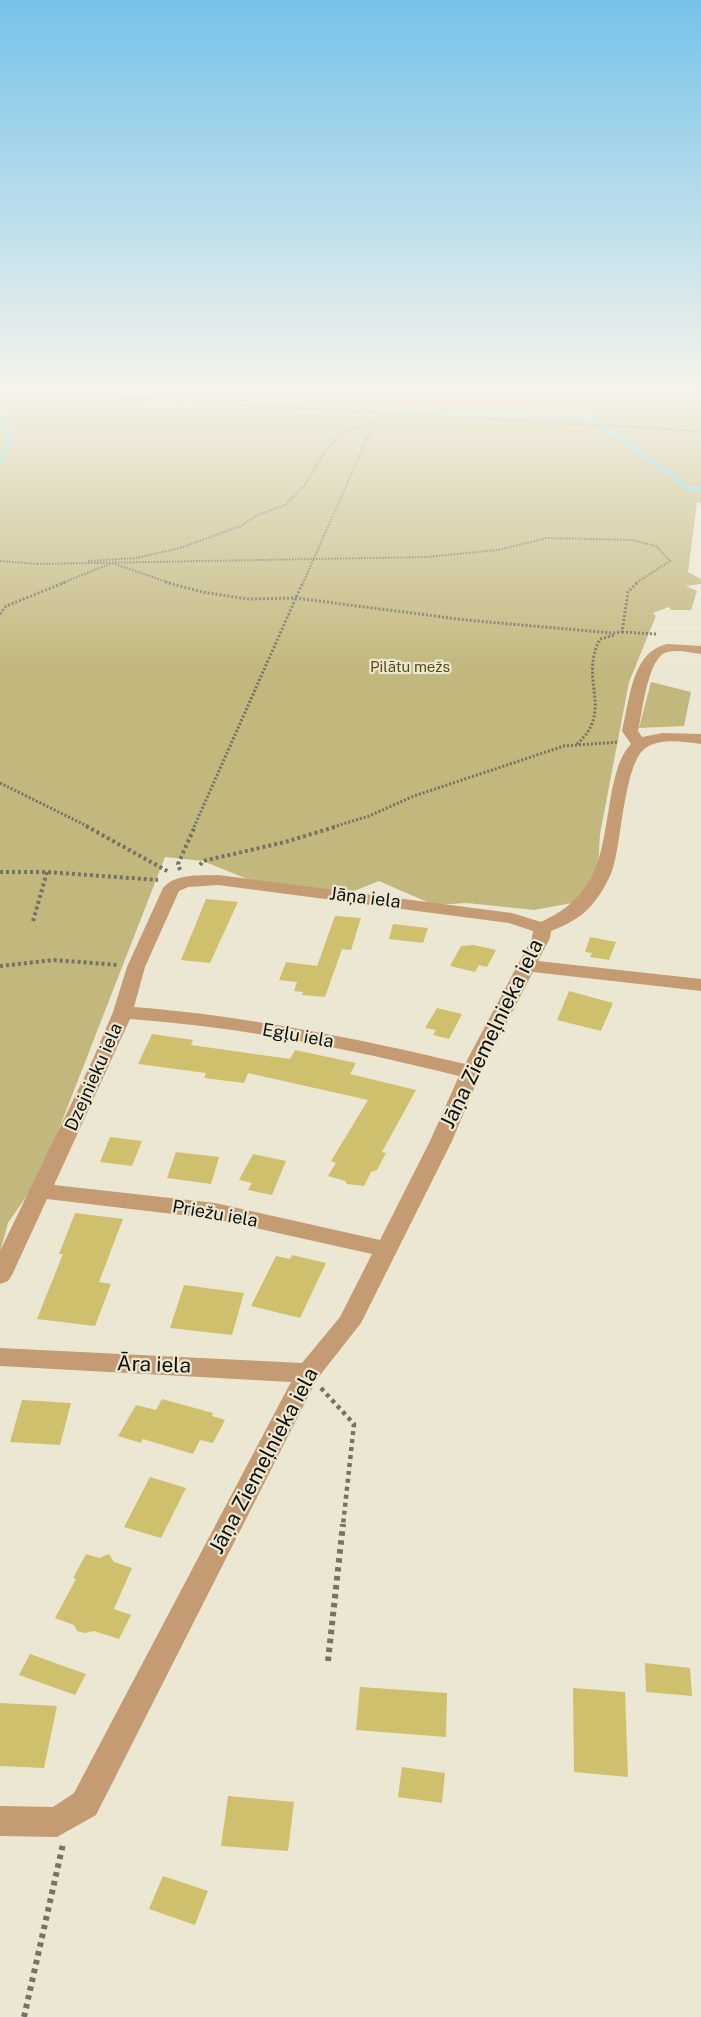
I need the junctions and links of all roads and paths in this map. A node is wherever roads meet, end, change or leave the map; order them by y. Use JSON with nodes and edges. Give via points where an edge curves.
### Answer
{"nodes":[{"id":1,"x":306,"y":483,"type":"edge"},
{"id":2,"x":347,"y":483,"type":"edge"},
{"id":3,"x":313,"y":558,"type":"junction"},
{"id":4,"x":0,"y":561,"type":"edge"},
{"id":5,"x":112,"y":563,"type":"junction"},
{"id":6,"x":37,"y":564,"type":"junction"},
{"id":7,"x":295,"y":598,"type":"junction"},
{"id":8,"x":0,"y":614,"type":"edge"},
{"id":9,"x":622,"y":632,"type":"junction"},
{"id":10,"x":656,"y":634,"type":"dead end"},
{"id":11,"x":701,"y":650,"type":"edge"},
{"id":12,"x":701,"y":739,"type":"edge"},
{"id":13,"x":642,"y":743,"type":"junction"},
{"id":14,"x":576,"y":745,"type":"junction"},
{"id":15,"x":0,"y":783,"type":"edge"},
{"id":16,"x":0,"y":872,"type":"edge"},
{"id":17,"x":47,"y":872,"type":"junction"},
{"id":18,"x":185,"y":882,"type":"junction"},
{"id":19,"x":33,"y":921,"type":"dead end"},
{"id":20,"x":542,"y":928,"type":"junction"},
{"id":21,"x":525,"y":965,"type":"junction"},
{"id":22,"x":0,"y":966,"type":"edge"},
{"id":23,"x":136,"y":967,"type":"junction"},
{"id":24,"x":701,"y":985,"type":"edge"},
{"id":25,"x":123,"y":1011,"type":"junction"},
{"id":26,"x":471,"y":1072,"type":"junction"},
{"id":27,"x":42,"y":1191,"type":"junction"},
{"id":28,"x":385,"y":1249,"type":"junction"},
{"id":29,"x":0,"y":1275,"type":"edge"},
{"id":30,"x":0,"y":1357,"type":"edge"},
{"id":31,"x":308,"y":1373,"type":"junction"},
{"id":32,"x":327,"y":1661,"type":"dead end"},
{"id":33,"x":77,"y":1809,"type":"junction"},
{"id":34,"x":0,"y":1821,"type":"edge"},
{"id":35,"x":24,"y":2017,"type":"edge"}],
"edges":[{"from":1,"to":6,"type":"path","via":[[285,505],[242,526],[180,548],[136,558]]},
{"from":2,"to":3,"type":"path"},
{"from":3,"to":5,"type":"path"},
{"from":3,"to":7,"type":"path"},
{"from":3,"to":9,"type":"path","via":[[427,557],[498,550],[547,538],[632,540],[656,546],[670,561],[629,586]]},
{"from":4,"to":6,"type":"path"},
{"from":5,"to":6,"type":"path"},
{"from":5,"to":7,"type":"path","via":[[169,585],[252,599]]},
{"from":5,"to":8,"type":"path","via":[[6,606]]},
{"from":7,"to":9,"type":"path","via":[[466,620]]},
{"from":7,"to":18,"type":"path","via":[[178,864]]},
{"from":9,"to":10,"type":"path"},
{"from":9,"to":14,"type":"path","via":[[600,639],[590,656],[596,716],[591,730]]},
{"from":11,"to":13,"type":"street","via":[[660,650],[648,662],[630,731]]},
{"from":12,"to":13,"type":"street","via":[[654,739]]},
{"from":13,"to":14,"type":"path"},
{"from":13,"to":20,"type":"street","via":[[631,752],[625,767],[609,853],[597,889],[580,910],[564,921]]},
{"from":14,"to":18,"type":"path","via":[[414,796],[369,816],[285,842],[203,861]]},
{"from":15,"to":18,"type":"path","via":[[121,843]]},
{"from":16,"to":17,"type":"path"},
{"from":17,"to":18,"type":"path"},
{"from":17,"to":19,"type":"path"},
{"from":18,"to":20,"type":"street","name":"Jāņa iela","via":[[218,880],[356,896],[512,918]]},
{"from":18,"to":23,"type":"street","name":"Dzejnieku iela","via":[[172,888]]},
{"from":20,"to":21,"type":"street","name":"Jāņa Ziemeļnieka iela","via":[[541,938]]},
{"from":21,"to":24,"type":"street"},
{"from":21,"to":26,"type":"street","name":"Jāņa Ziemeļnieka iela"},
{"from":22,"to":23,"type":"path","via":[[54,960]]},
{"from":23,"to":25,"type":"street","name":"Dzejnieku iela"},
{"from":25,"to":26,"type":"street","name":"Egļu iela","via":[[300,1036]]},
{"from":25,"to":27,"type":"street","name":"Dzejnieku iela"},
{"from":26,"to":28,"type":"street","name":"Jāņa Ziemeļnieka iela","via":[[441,1141]]},
{"from":27,"to":28,"type":"street","name":"Priežu iela","via":[[215,1211]]},
{"from":27,"to":29,"type":"street","name":"Dzejnieku iela"},
{"from":28,"to":31,"type":"street","name":"Jāņa Ziemeļnieka iela","via":[[349,1323]]},
{"from":30,"to":31,"type":"street","name":"Āra iela"},
{"from":31,"to":32,"type":"path","via":[[354,1424]]},
{"from":31,"to":33,"type":"street","name":"Jāņa Ziemeļnieka iela"},
{"from":33,"to":34,"type":"street","via":[[57,1822]]},
{"from":33,"to":35,"type":"path"}]}
